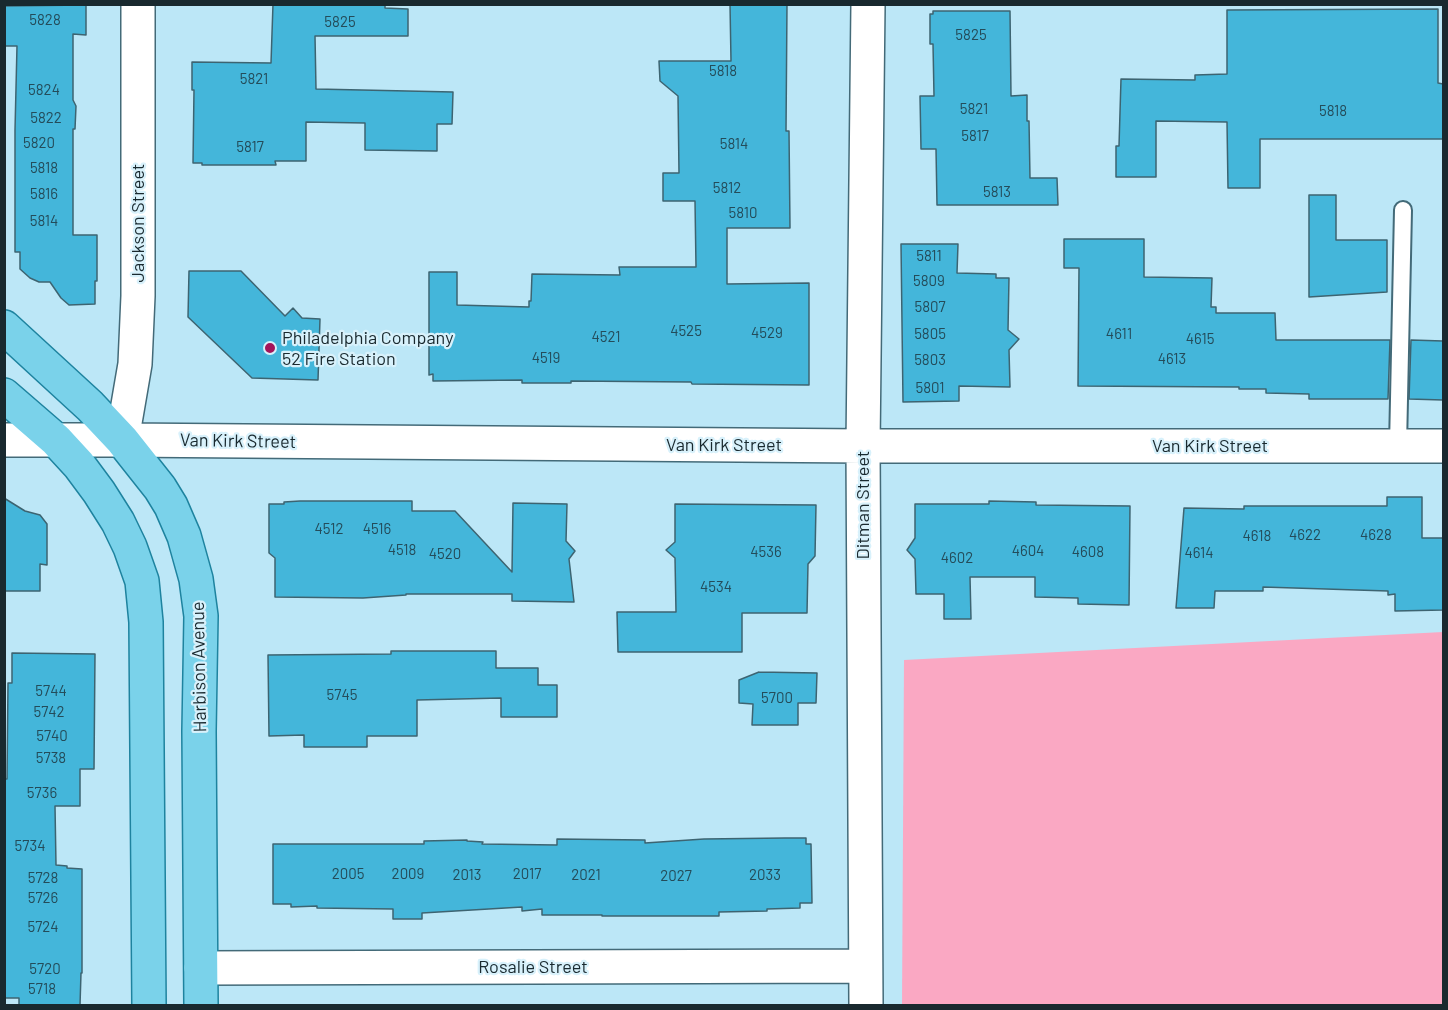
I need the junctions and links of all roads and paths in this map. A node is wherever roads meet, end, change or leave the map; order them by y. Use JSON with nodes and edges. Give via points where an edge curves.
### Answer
{"nodes":[{"id":1,"x":138,"y":4,"type":"edge"},
{"id":2,"x":868,"y":4,"type":"edge"},
{"id":3,"x":1402,"y":210,"type":"dead end"},
{"id":4,"x":4,"y":327,"type":"edge"},
{"id":5,"x":4,"y":395,"type":"edge"},
{"id":6,"x":4,"y":440,"type":"edge"},
{"id":7,"x":56,"y":440,"type":"junction"},
{"id":8,"x":122,"y":440,"type":"junction"},
{"id":9,"x":863,"y":446,"type":"junction"},
{"id":10,"x":1398,"y":446,"type":"junction"},
{"id":11,"x":1443,"y":446,"type":"edge"},
{"id":12,"x":865,"y":966,"type":"junction"},
{"id":13,"x":201,"y":968,"type":"junction"},
{"id":14,"x":149,"y":1005,"type":"edge"},
{"id":15,"x":201,"y":1005,"type":"edge"},
{"id":16,"x":866,"y":1005,"type":"edge"}],
"edges":[{"from":1,"to":8,"type":"street","name":"Jackson Street","via":[[138,296],[135,364]]},
{"from":2,"to":9,"type":"street","name":"Ditman Street"},
{"from":3,"to":10,"type":"lane"},
{"from":4,"to":8,"type":"main road","name":"Harbison Avenue"},
{"from":5,"to":7,"type":"main road"},
{"from":6,"to":7,"type":"street","name":"Van Kirk Street"},
{"from":7,"to":8,"type":"street","name":"Van Kirk Street"},
{"from":7,"to":14,"type":"main road","via":[[79,465],[118,522],[142,581],[146,622]]},
{"from":8,"to":9,"type":"street","name":"Van Kirk Street"},
{"from":8,"to":13,"type":"main road","name":"Harbison Avenue","via":[[171,506],[196,579],[201,616]]},
{"from":9,"to":10,"type":"street","name":"Van Kirk Street"},
{"from":9,"to":12,"type":"street","name":"Ditman Street"},
{"from":10,"to":11,"type":"street","name":"Van Kirk Street"},
{"from":12,"to":13,"type":"street","name":"Rosalie Street"},
{"from":12,"to":16,"type":"street","name":"Ditman Street"},
{"from":13,"to":15,"type":"main road","name":"Harbison Avenue"}]}
